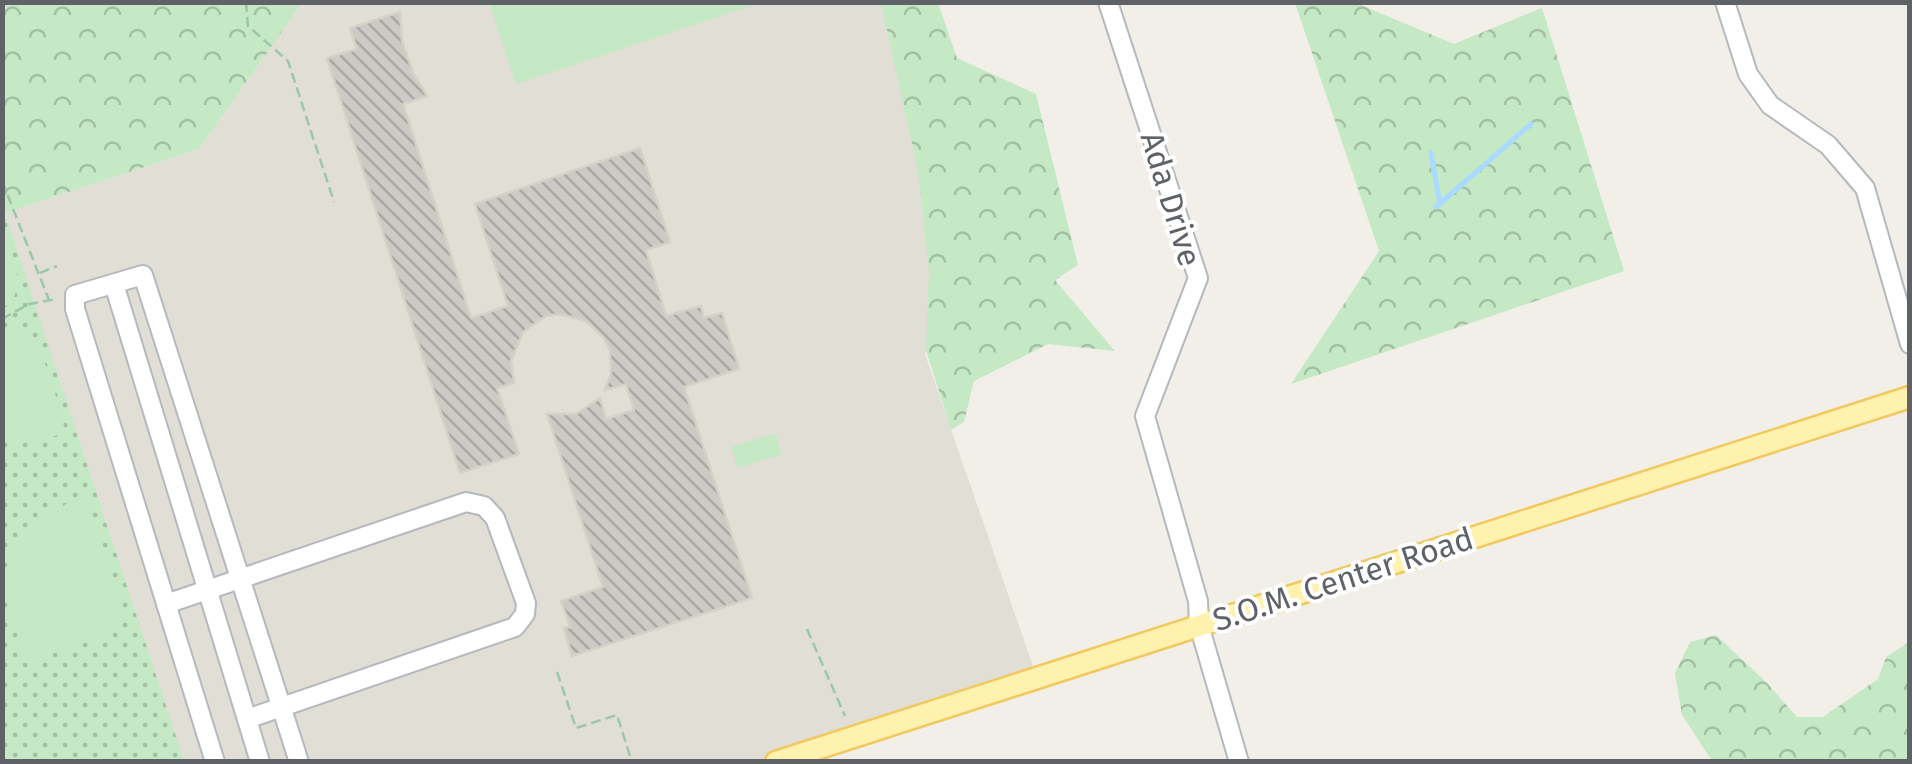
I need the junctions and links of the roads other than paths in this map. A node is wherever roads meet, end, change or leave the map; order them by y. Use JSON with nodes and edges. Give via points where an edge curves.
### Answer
{"nodes":[{"id":1,"x":1108,"y":2,"type":"edge"},
{"id":2,"x":1725,"y":2,"type":"edge"},
{"id":3,"x":114,"y":284,"type":"junction"},
{"id":4,"x":1910,"y":344,"type":"edge"},
{"id":5,"x":1910,"y":397,"type":"edge"},
{"id":6,"x":198,"y":442,"type":"junction"},
{"id":7,"x":166,"y":453,"type":"junction"},
{"id":8,"x":242,"y":580,"type":"junction"},
{"id":9,"x":208,"y":591,"type":"junction"},
{"id":10,"x":166,"y":604,"type":"junction"},
{"id":11,"x":1199,"y":626,"type":"junction"},
{"id":12,"x":282,"y":706,"type":"junction"},
{"id":13,"x":247,"y":719,"type":"junction"},
{"id":14,"x":215,"y":762,"type":"edge"},
{"id":15,"x":260,"y":762,"type":"edge"},
{"id":16,"x":299,"y":762,"type":"edge"},
{"id":17,"x":776,"y":762,"type":"edge"},
{"id":18,"x":1239,"y":762,"type":"edge"}],
"edges":[{"from":1,"to":11,"type":"street","name":"Ada Drive","via":[[1198,278],[1145,416],[1198,601]]},
{"from":2,"to":4,"type":"street","via":[[1748,74],[1770,104],[1828,146],[1865,188]]},
{"from":3,"to":6,"type":"street","via":[[143,275]]},
{"from":3,"to":7,"type":"street"},
{"from":3,"to":10,"type":"street","via":[[76,295],[75,309]]},
{"from":5,"to":11,"type":"main road","name":"S.O.M. Center Road"},
{"from":6,"to":7,"type":"street"},
{"from":6,"to":8,"type":"street"},
{"from":7,"to":9,"type":"street"},
{"from":8,"to":9,"type":"street"},
{"from":8,"to":12,"type":"street"},
{"from":8,"to":12,"type":"street","via":[[466,502],[496,518],[526,603],[515,627]]},
{"from":9,"to":10,"type":"street"},
{"from":9,"to":13,"type":"street"},
{"from":10,"to":14,"type":"street"},
{"from":11,"to":17,"type":"main road","name":"S.O.M. Center Road"},
{"from":11,"to":18,"type":"street","name":"Ada Drive"},
{"from":12,"to":13,"type":"street"},
{"from":12,"to":16,"type":"street"},
{"from":13,"to":15,"type":"street"}]}
